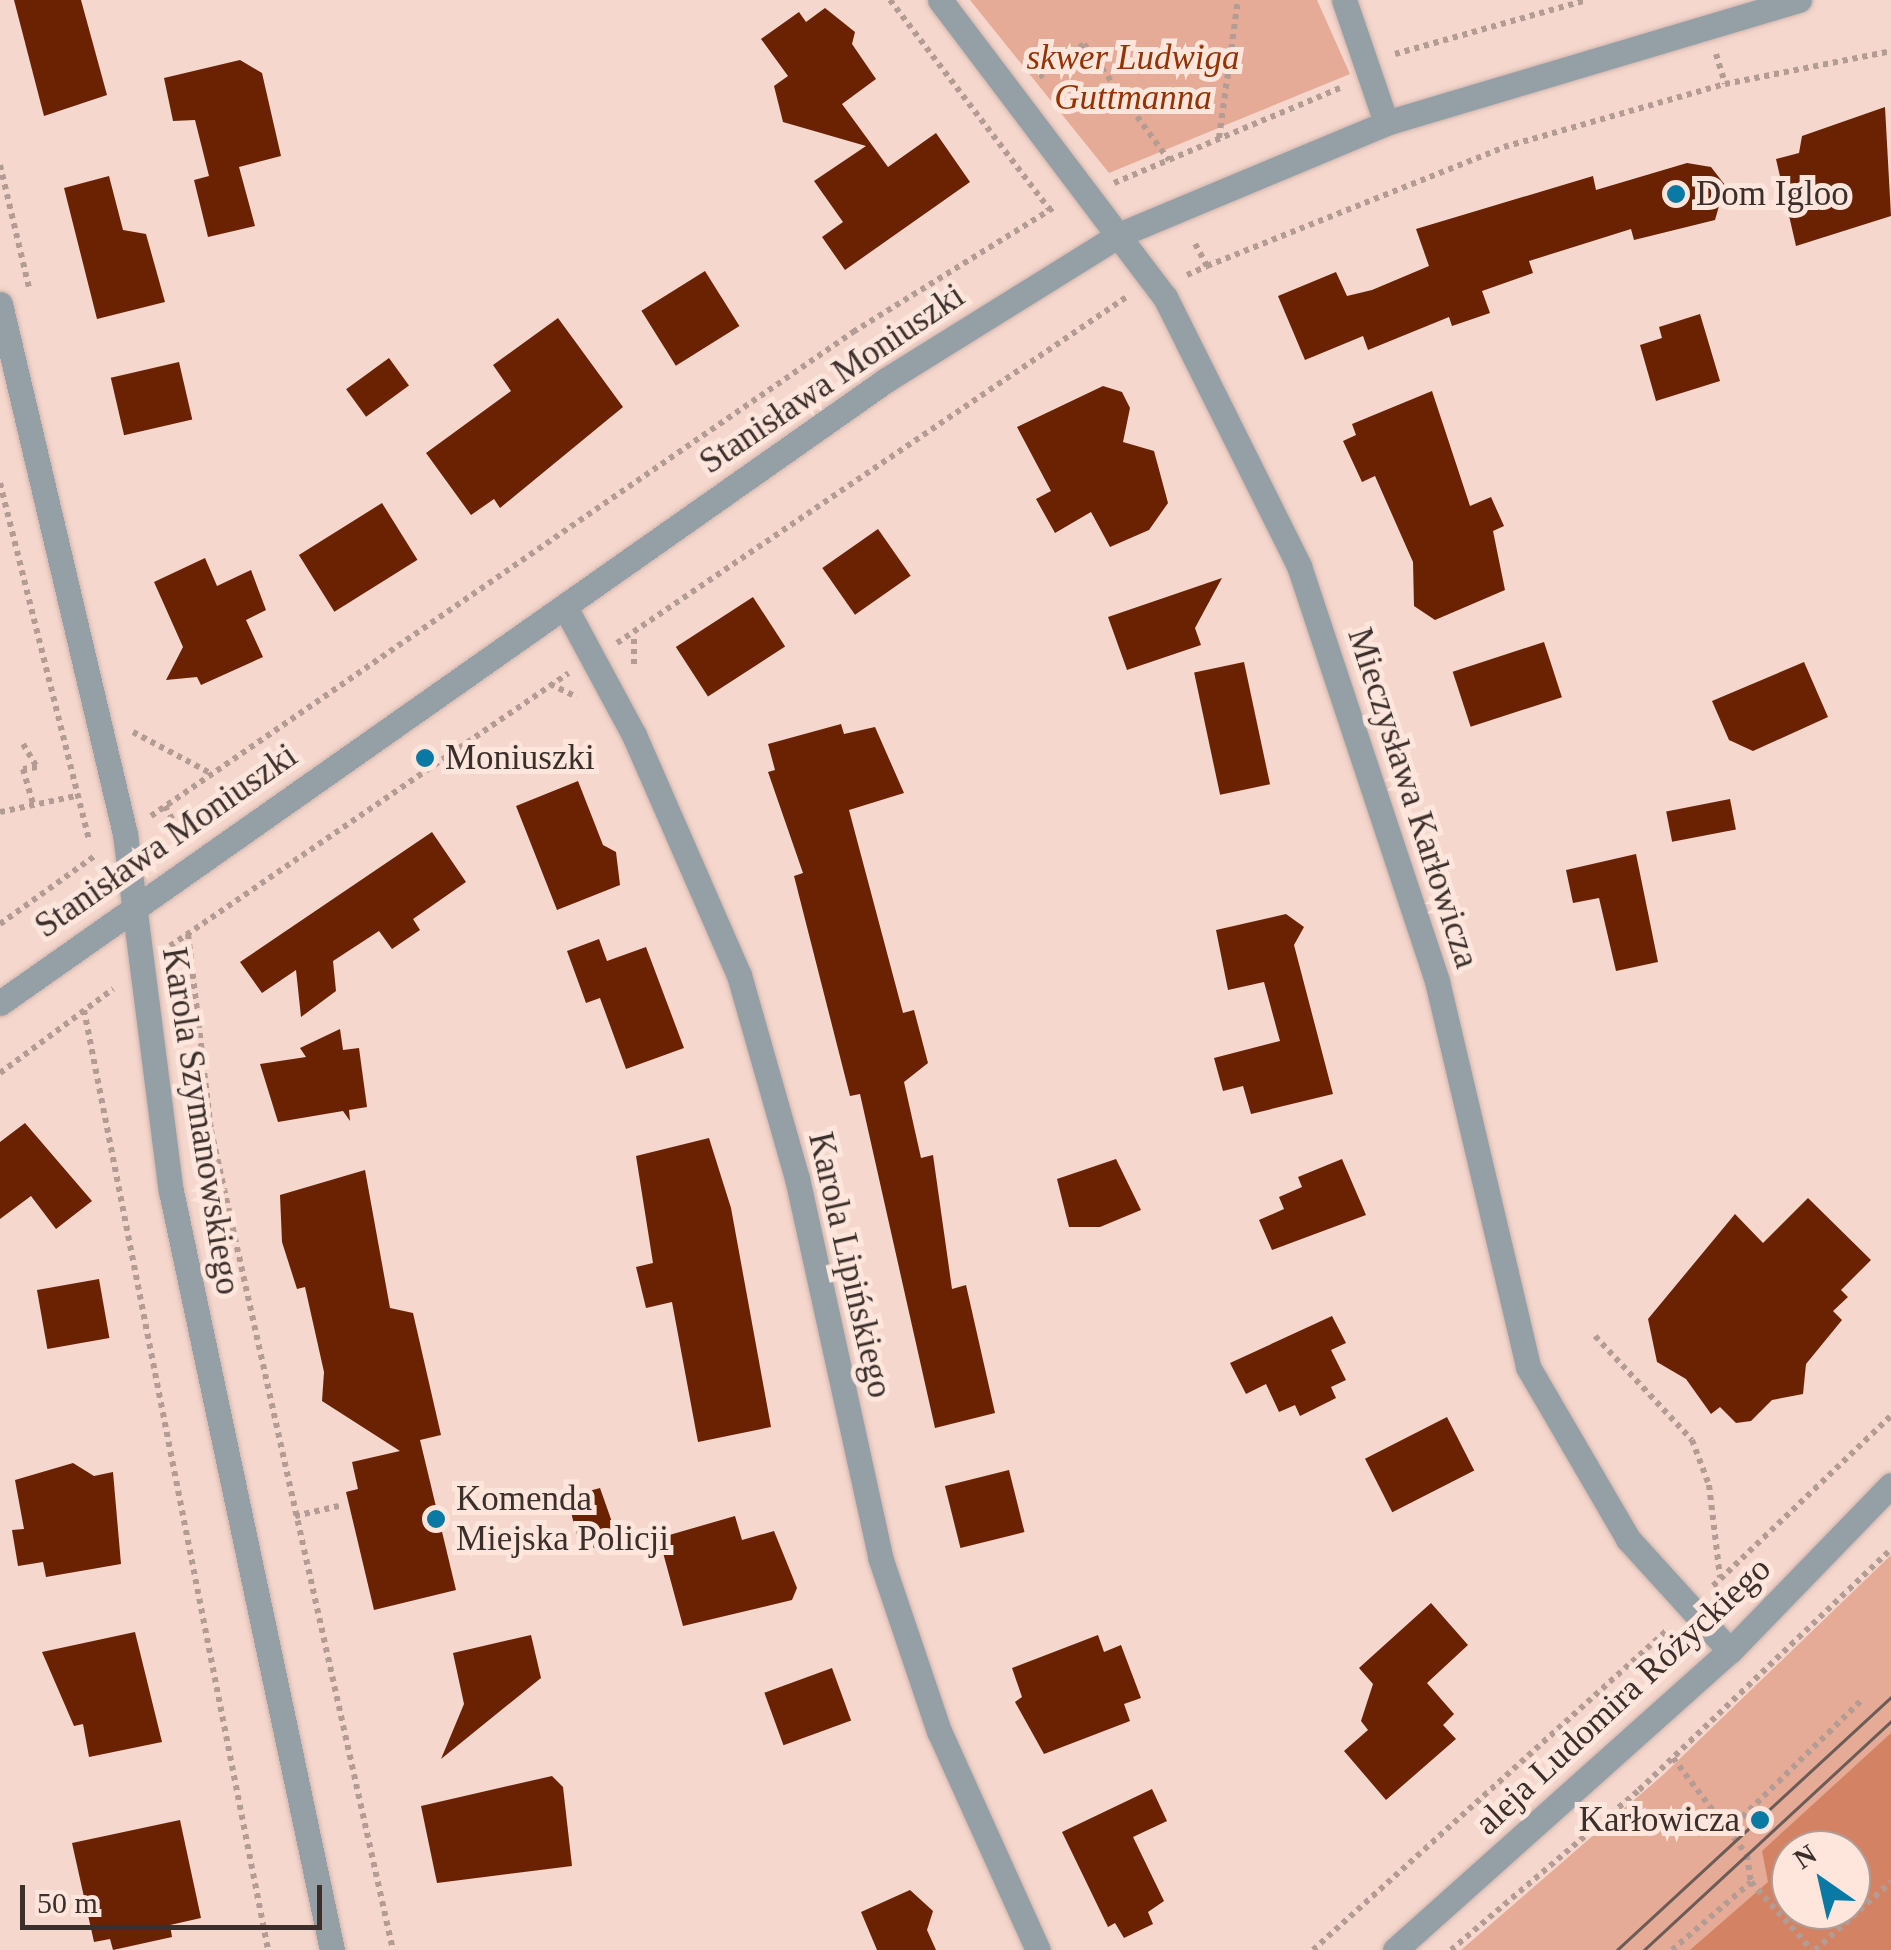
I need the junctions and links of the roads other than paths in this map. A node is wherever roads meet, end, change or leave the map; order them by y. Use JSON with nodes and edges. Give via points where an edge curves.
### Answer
{"nodes":[{"id":1,"x":940,"y":0,"type":"edge"},
{"id":2,"x":1344,"y":0,"type":"edge"},
{"id":3,"x":1799,"y":0,"type":"edge"},
{"id":4,"x":1386,"y":123,"type":"junction"},
{"id":5,"x":1121,"y":234,"type":"junction"},
{"id":6,"x":0,"y":304,"type":"edge"},
{"id":7,"x":565,"y":606,"type":"junction"},
{"id":8,"x":133,"y":905,"type":"junction"},
{"id":9,"x":0,"y":1002,"type":"edge"},
{"id":10,"x":1891,"y":1486,"type":"edge"},
{"id":11,"x":1730,"y":1651,"type":"junction"},
{"id":12,"x":332,"y":1950,"type":"edge"},
{"id":13,"x":1038,"y":1950,"type":"edge"},
{"id":14,"x":1395,"y":1950,"type":"edge"}],
"edges":[{"from":1,"to":5,"type":"street","name":"Mieczysława Karłowicza"},
{"from":2,"to":4,"type":"street"},
{"from":3,"to":4,"type":"street","name":"Stanisława Moniuszki"},
{"from":4,"to":5,"type":"street","name":"Stanisława Moniuszki"},
{"from":5,"to":7,"type":"street","name":"Stanisława Moniuszki","via":[[886,380]]},
{"from":5,"to":11,"type":"street","name":"Mieczysława Karłowicza","via":[[1176,316],[1299,566],[1364,739],[1437,981],[1528,1368],[1628,1539]]},
{"from":6,"to":8,"type":"street","name":"Karola Szymanowskiego","via":[[126,834]]},
{"from":7,"to":8,"type":"street","name":"Stanisława Moniuszki"},
{"from":7,"to":13,"type":"street","name":"Karola Lipińskiego","via":[[634,735],[739,975],[797,1178],[880,1557],[939,1731]]},
{"from":8,"to":9,"type":"street","name":"Stanisława Moniuszki"},
{"from":8,"to":12,"type":"street","name":"Karola Szymanowskiego","via":[[171,1191]]},
{"from":10,"to":11,"type":"street","name":"aleja Ludomira Różyckiego"},
{"from":11,"to":14,"type":"street","name":"aleja Ludomira Różyckiego"}]}
